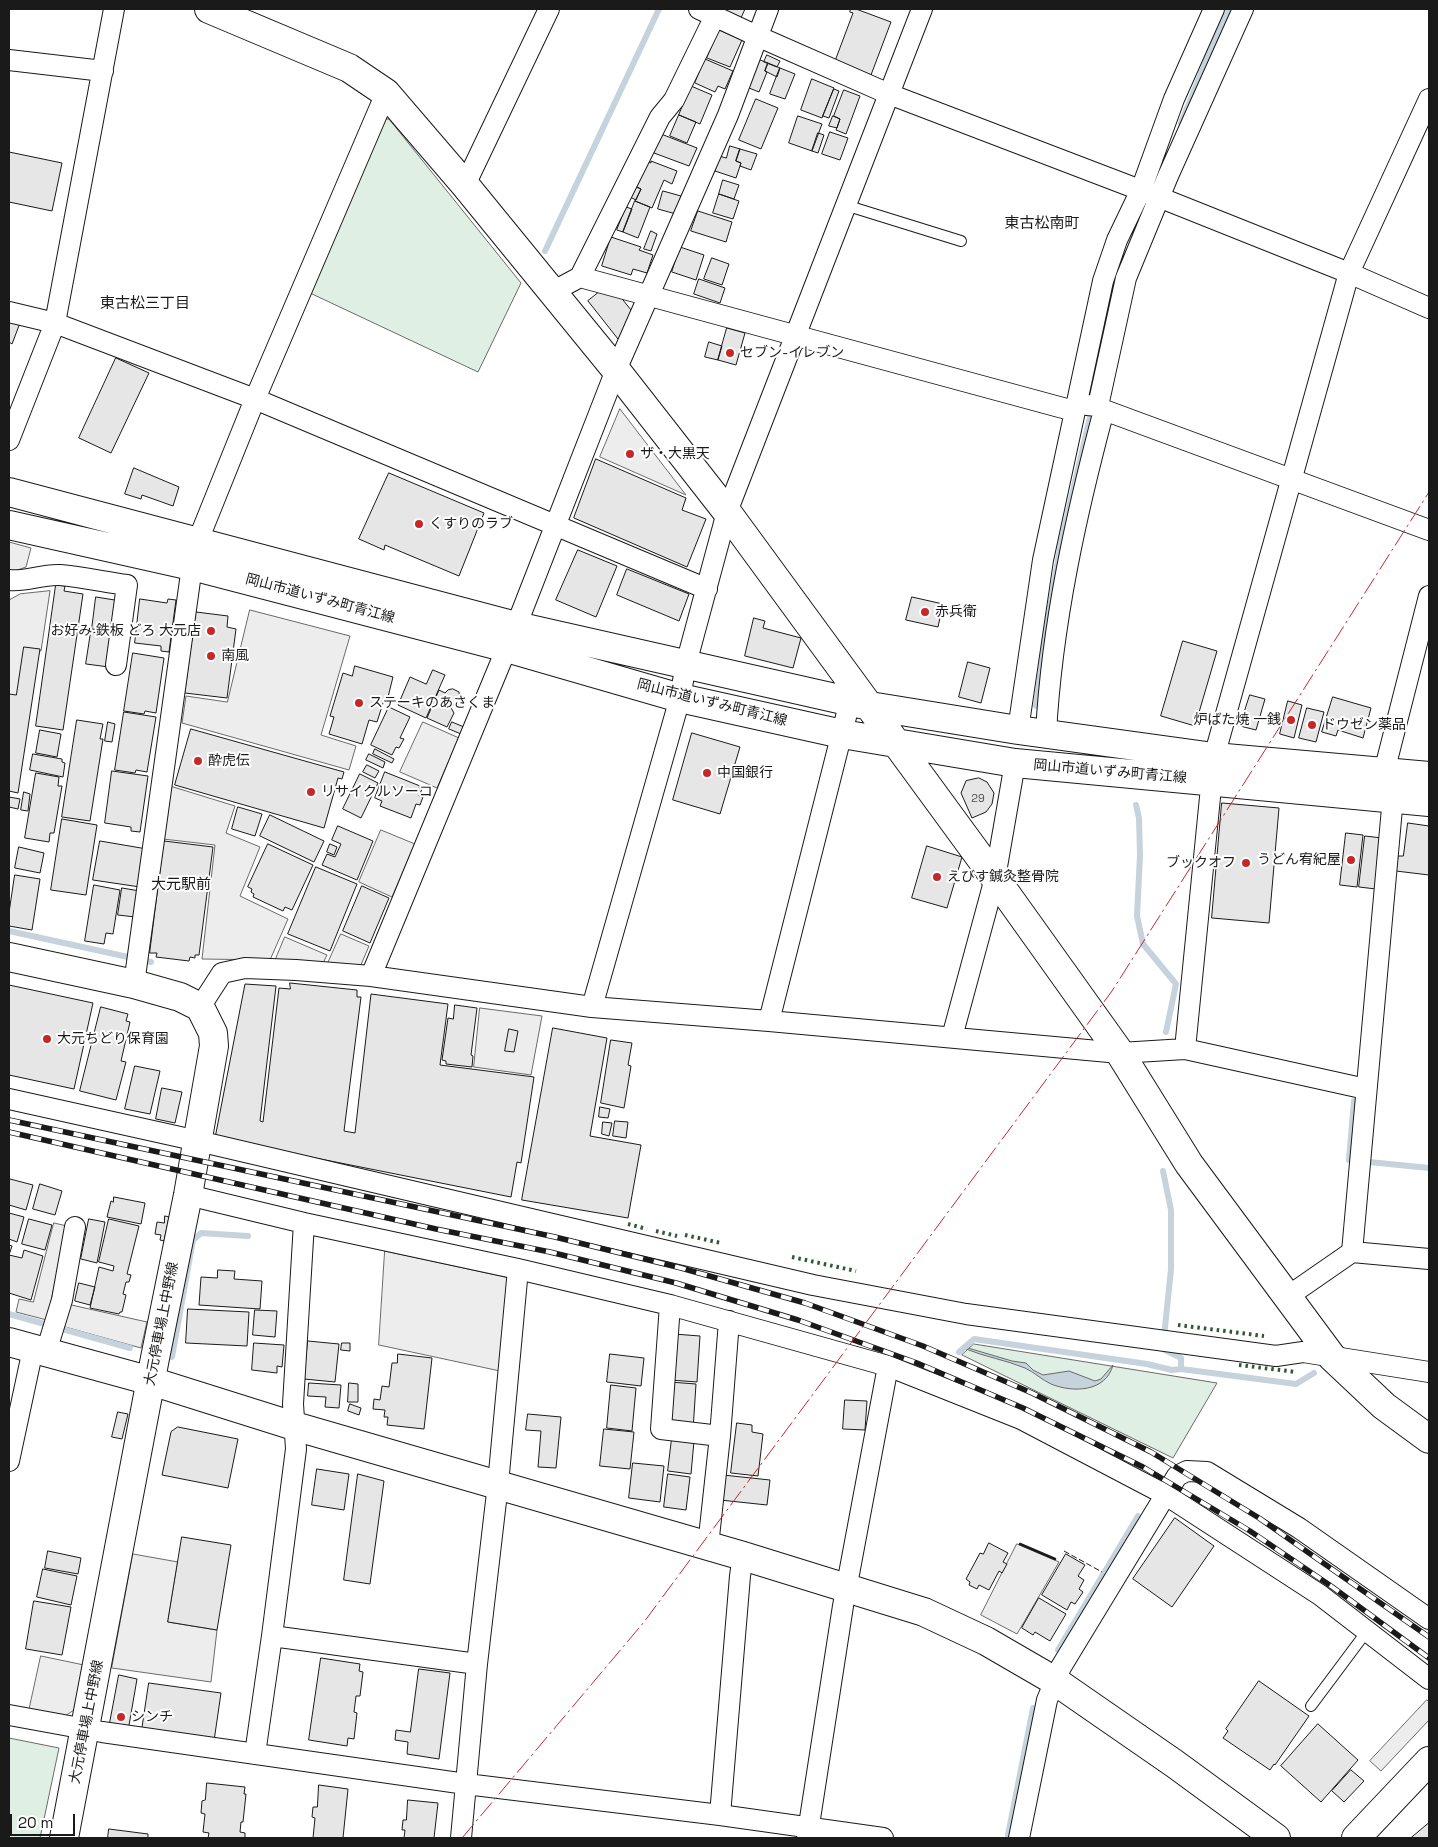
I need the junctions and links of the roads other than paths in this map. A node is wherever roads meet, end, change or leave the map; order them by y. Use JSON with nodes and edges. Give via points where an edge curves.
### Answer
{"nodes":[{"id":1,"x":114,"y":9,"type":"edge"},
{"id":2,"x":210,"y":9,"type":"edge"},
{"id":3,"x":550,"y":9,"type":"edge"},
{"id":4,"x":768,"y":9,"type":"edge"},
{"id":5,"x":922,"y":9,"type":"edge"},
{"id":6,"x":1214,"y":9,"type":"edge"},
{"id":7,"x":1244,"y":9,"type":"edge"},
{"id":8,"x":707,"y":13,"type":"edge"},
{"id":9,"x":757,"y":36,"type":"junction"},
{"id":10,"x":9,"y":60,"type":"edge"},
{"id":11,"x":103,"y":71,"type":"junction"},
{"id":12,"x":386,"y":92,"type":"junction"},
{"id":13,"x":889,"y":94,"type":"junction"},
{"id":14,"x":1429,"y":99,"type":"edge"},
{"id":15,"x":465,"y":185,"type":"junction"},
{"id":16,"x":1141,"y":190,"type":"junction"},
{"id":17,"x":1161,"y":198,"type":"junction"},
{"id":18,"x":845,"y":206,"type":"junction"},
{"id":19,"x":961,"y":241,"type":"dead end"},
{"id":20,"x":1349,"y":273,"type":"junction"},
{"id":21,"x":580,"y":277,"type":"junction"},
{"id":22,"x":552,"y":292,"type":"junction"},
{"id":23,"x":649,"y":297,"type":"junction"},
{"id":24,"x":1429,"y":308,"type":"edge"},
{"id":25,"x":9,"y":312,"type":"edge"},
{"id":26,"x":55,"y":322,"type":"junction"},
{"id":27,"x":794,"y":336,"type":"junction"},
{"id":28,"x":616,"y":370,"type":"junction"},
{"id":29,"x":255,"y":400,"type":"junction"},
{"id":30,"x":1092,"y":410,"type":"junction"},
{"id":31,"x":9,"y":440,"type":"edge"},
{"id":32,"x":1290,"y":478,"type":"junction"},
{"id":33,"x":9,"y":492,"type":"edge"},
{"id":34,"x":727,"y":512,"type":"junction"},
{"id":35,"x":9,"y":525,"type":"edge"},
{"id":36,"x":556,"y":527,"type":"junction"},
{"id":37,"x":1429,"y":530,"type":"edge"},
{"id":38,"x":194,"y":554,"type":"junction"},
{"id":39,"x":9,"y":580,"type":"edge"},
{"id":40,"x":707,"y":588,"type":"junction"},
{"id":41,"x":1429,"y":596,"type":"edge"},
{"id":42,"x":511,"y":637,"type":"junction"},
{"id":43,"x":686,"y":664,"type":"junction"},
{"id":44,"x":116,"y":665,"type":"dead end"},
{"id":45,"x":680,"y":698,"type":"junction"},
{"id":46,"x":860,"y":703,"type":"junction"},
{"id":47,"x":1018,"y":730,"type":"junction"},
{"id":48,"x":1046,"y":733,"type":"junction"},
{"id":49,"x":842,"y":734,"type":"junction"},
{"id":50,"x":896,"y":742,"type":"junction"},
{"id":51,"x":1016,"y":763,"type":"junction"},
{"id":52,"x":1212,"y":769,"type":"junction"},
{"id":53,"x":1384,"y":772,"type":"junction"},
{"id":54,"x":1429,"y":776,"type":"edge"},
{"id":55,"x":1392,"y":797,"type":"junction"},
{"id":56,"x":1429,"y":802,"type":"edge"},
{"id":57,"x":995,"y":878,"type":"junction"},
{"id":58,"x":9,"y":957,"type":"edge"},
{"id":59,"x":136,"y":968,"type":"junction"},
{"id":60,"x":371,"y":976,"type":"junction"},
{"id":61,"x":200,"y":1007,"type":"junction"},
{"id":62,"x":592,"y":1007,"type":"junction"},
{"id":63,"x":769,"y":1021,"type":"junction"},
{"id":64,"x":952,"y":1038,"type":"junction"},
{"id":65,"x":1185,"y":1049,"type":"junction"},
{"id":66,"x":1120,"y":1053,"type":"junction"},
{"id":67,"x":1366,"y":1089,"type":"junction"},
{"id":68,"x":9,"y":1099,"type":"edge"},
{"id":69,"x":198,"y":1141,"type":"junction"},
{"id":70,"x":188,"y":1195,"type":"junction"},
{"id":71,"x":304,"y":1223,"type":"junction"},
{"id":72,"x":75,"y":1227,"type":"dead end"},
{"id":73,"x":1352,"y":1252,"type":"junction"},
{"id":74,"x":1429,"y":1260,"type":"edge"},
{"id":75,"x":518,"y":1269,"type":"junction"},
{"id":76,"x":1287,"y":1297,"type":"junction"},
{"id":77,"x":670,"y":1305,"type":"junction"},
{"id":78,"x":729,"y":1321,"type":"junction"},
{"id":79,"x":39,"y":1339,"type":"edge"},
{"id":80,"x":1332,"y":1357,"type":"junction"},
{"id":81,"x":888,"y":1366,"type":"junction"},
{"id":82,"x":1429,"y":1372,"type":"edge"},
{"id":83,"x":151,"y":1381,"type":"junction"},
{"id":84,"x":294,"y":1426,"type":"junction"},
{"id":85,"x":720,"y":1436,"type":"junction"},
{"id":86,"x":1429,"y":1439,"type":"edge"},
{"id":87,"x":9,"y":1461,"type":"edge"},
{"id":88,"x":498,"y":1484,"type":"junction"},
{"id":89,"x":1166,"y":1495,"type":"junction"},
{"id":90,"x":708,"y":1546,"type":"junction"},
{"id":91,"x":744,"y":1556,"type":"junction"},
{"id":92,"x":847,"y":1588,"type":"junction"},
{"id":93,"x":1429,"y":1619,"type":"edge"},
{"id":94,"x":1367,"y":1631,"type":"junction"},
{"id":95,"x":272,"y":1636,"type":"junction"},
{"id":96,"x":476,"y":1664,"type":"junction"},
{"id":97,"x":1429,"y":1679,"type":"edge"},
{"id":98,"x":1055,"y":1681,"type":"junction"},
{"id":99,"x":1311,"y":1706,"type":"dead end"},
{"id":100,"x":9,"y":1715,"type":"edge"},
{"id":101,"x":85,"y":1730,"type":"junction"},
{"id":102,"x":255,"y":1754,"type":"junction"},
{"id":103,"x":1429,"y":1761,"type":"edge"},
{"id":104,"x":466,"y":1784,"type":"junction"},
{"id":105,"x":720,"y":1815,"type":"junction"},
{"id":106,"x":807,"y":1833,"type":"edge"},
{"id":107,"x":64,"y":1838,"type":"edge"},
{"id":108,"x":461,"y":1838,"type":"edge"},
{"id":109,"x":883,"y":1838,"type":"edge"},
{"id":110,"x":1019,"y":1838,"type":"edge"},
{"id":111,"x":1276,"y":1838,"type":"edge"},
{"id":112,"x":1356,"y":1838,"type":"edge"}],
"edges":[{"from":1,"to":11,"type":"street"},
{"from":2,"to":12,"type":"street","via":[[349,68]]},
{"from":3,"to":15,"type":"street"},
{"from":4,"to":9,"type":"street"},
{"from":5,"to":13,"type":"street"},
{"from":6,"to":16,"type":"street","via":[[1174,99]]},
{"from":7,"to":17,"type":"street"},
{"from":8,"to":9,"type":"street"},
{"from":8,"to":21,"type":"street","via":[[674,100],[660,117]]},
{"from":9,"to":13,"type":"street"},
{"from":9,"to":23,"type":"street","via":[[728,115]]},
{"from":10,"to":11,"type":"street"},
{"from":11,"to":26,"type":"street"},
{"from":12,"to":15,"type":"street"},
{"from":12,"to":29,"type":"street"},
{"from":13,"to":16,"type":"street"},
{"from":13,"to":18,"type":"street"},
{"from":14,"to":20,"type":"street"},
{"from":15,"to":22,"type":"street"},
{"from":16,"to":17,"type":"street"},
{"from":16,"to":30,"type":"street","via":[[1117,240],[1103,281]]},
{"from":17,"to":20,"type":"street"},
{"from":17,"to":30,"type":"street","via":[[1126,278]]},
{"from":18,"to":19,"type":"lane"},
{"from":18,"to":27,"type":"street"},
{"from":20,"to":24,"type":"street"},
{"from":20,"to":32,"type":"street"},
{"from":21,"to":22,"type":"street"},
{"from":21,"to":23,"type":"street"},
{"from":22,"to":28,"type":"street"},
{"from":23,"to":27,"type":"street"},
{"from":23,"to":28,"type":"street"},
{"from":25,"to":26,"type":"street"},
{"from":26,"to":29,"type":"street"},
{"from":26,"to":31,"type":"street"},
{"from":27,"to":30,"type":"street"},
{"from":27,"to":34,"type":"street"},
{"from":28,"to":34,"type":"street"},
{"from":28,"to":36,"type":"street"},
{"from":29,"to":36,"type":"street"},
{"from":29,"to":38,"type":"street"},
{"from":30,"to":32,"type":"street"},
{"from":30,"to":47,"type":"street","via":[[1043,560]]},
{"from":30,"to":48,"type":"street","via":[[1061,604]]},
{"from":32,"to":37,"type":"street"},
{"from":32,"to":52,"type":"street"},
{"from":33,"to":38,"type":"street"},
{"from":34,"to":40,"type":"street"},
{"from":34,"to":46,"type":"street"},
{"from":35,"to":38,"type":"street","name":"岡山市道いずみ町青江線"},
{"from":36,"to":40,"type":"street"},
{"from":36,"to":42,"type":"street"},
{"from":38,"to":42,"type":"street","name":"岡山市道いずみ町青江線"},
{"from":38,"to":59,"type":"street"},
{"from":39,"to":44,"type":"street","via":[[22,582],[39,576],[59,575],[127,585]]},
{"from":40,"to":43,"type":"street"},
{"from":41,"to":53,"type":"street"},
{"from":42,"to":43,"type":"street","name":"岡山市道いずみ町青江線"},
{"from":42,"to":45,"type":"street","name":"岡山市道いずみ町青江線"},
{"from":42,"to":60,"type":"street"},
{"from":43,"to":45,"type":"street"},
{"from":43,"to":46,"type":"street","name":"岡山市道いずみ町青江線"},
{"from":45,"to":49,"type":"street","name":"岡山市道いずみ町青江線"},
{"from":45,"to":62,"type":"street"},
{"from":46,"to":47,"type":"street","name":"岡山市道いずみ町青江線"},
{"from":46,"to":49,"type":"street"},
{"from":46,"to":50,"type":"street"},
{"from":47,"to":48,"type":"street","name":"岡山市道いずみ町青江線"},
{"from":48,"to":52,"type":"street","name":"岡山市道いずみ町青江線"},
{"from":49,"to":50,"type":"street","name":"岡山市道いずみ町青江線"},
{"from":49,"to":63,"type":"street"},
{"from":50,"to":51,"type":"street","name":"岡山市道いずみ町青江線"},
{"from":50,"to":57,"type":"street"},
{"from":51,"to":52,"type":"street","name":"岡山市道いずみ町青江線"},
{"from":51,"to":57,"type":"street"},
{"from":52,"to":53,"type":"street","name":"岡山市道いずみ町青江線"},
{"from":52,"to":55,"type":"street","name":"岡山市道いずみ町青江線"},
{"from":52,"to":65,"type":"street"},
{"from":53,"to":54,"type":"street","name":"岡山市道いずみ町青江線"},
{"from":55,"to":56,"type":"street","name":"岡山市道いずみ町青江線"},
{"from":55,"to":67,"type":"street"},
{"from":57,"to":64,"type":"street"},
{"from":57,"to":66,"type":"street"},
{"from":58,"to":59,"type":"street"},
{"from":59,"to":61,"type":"street"},
{"from":60,"to":61,"type":"street","via":[[245,968],[222,973]]},
{"from":60,"to":62,"type":"street"},
{"from":61,"to":69,"type":"street","name":"大元停車場上中野線","via":[[213,1033],[214,1046]]},
{"from":62,"to":63,"type":"street"},
{"from":63,"to":64,"type":"street"},
{"from":64,"to":66,"type":"street"},
{"from":65,"to":66,"type":"street"},
{"from":65,"to":67,"type":"street"},
{"from":66,"to":76,"type":"street","via":[[1190,1164]]},
{"from":67,"to":73,"type":"street"},
{"from":68,"to":69,"type":"street"},
{"from":69,"to":70,"type":"street","name":"大元停車場上中野線"},
{"from":69,"to":80,"type":"street","via":[[813,1285],[966,1314],[1276,1356],[1303,1352]]},
{"from":70,"to":71,"type":"street"},
{"from":70,"to":83,"type":"street","name":"大元停車場上中野線"},
{"from":71,"to":75,"type":"street"},
{"from":71,"to":84,"type":"street"},
{"from":72,"to":79,"type":"street","via":[[62,1300]]},
{"from":73,"to":74,"type":"street"},
{"from":73,"to":76,"type":"street"},
{"from":75,"to":77,"type":"street"},
{"from":75,"to":88,"type":"street"},
{"from":76,"to":80,"type":"street"},
{"from":77,"to":78,"type":"street"},
{"from":77,"to":85,"type":"street","via":[[661,1429]]},
{"from":78,"to":81,"type":"street"},
{"from":78,"to":85,"type":"street"},
{"from":79,"to":83,"type":"street"},
{"from":79,"to":87,"type":"street"},
{"from":80,"to":82,"type":"street"},
{"from":80,"to":86,"type":"street","via":[[1384,1406]]},
{"from":81,"to":89,"type":"street","via":[[1021,1419]]},
{"from":81,"to":92,"type":"street"},
{"from":83,"to":84,"type":"street"},
{"from":83,"to":101,"type":"street","name":"大元停車場上中野線"},
{"from":84,"to":88,"type":"street"},
{"from":84,"to":95,"type":"street","via":[[296,1449]]},
{"from":85,"to":90,"type":"street"},
{"from":88,"to":90,"type":"street"},
{"from":88,"to":96,"type":"street"},
{"from":89,"to":93,"type":"street","via":[[1177,1476],[1187,1471],[1206,1472],[1299,1528]]},
{"from":89,"to":94,"type":"street","via":[[1320,1595]]},
{"from":89,"to":98,"type":"street"},
{"from":90,"to":91,"type":"street"},
{"from":91,"to":92,"type":"street"},
{"from":91,"to":105,"type":"street"},
{"from":92,"to":98,"type":"street","via":[[924,1612],[986,1641]]},
{"from":92,"to":106,"type":"street"},
{"from":94,"to":97,"type":"street"},
{"from":94,"to":99,"type":"lane"},
{"from":95,"to":96,"type":"street"},
{"from":95,"to":102,"type":"street"},
{"from":96,"to":104,"type":"street"},
{"from":98,"to":110,"type":"street","via":[[1047,1700]]},
{"from":98,"to":111,"type":"street"},
{"from":100,"to":101,"type":"street"},
{"from":101,"to":102,"type":"street"},
{"from":101,"to":107,"type":"street","name":"大元停車場上中野線"},
{"from":102,"to":104,"type":"street"},
{"from":103,"to":112,"type":"street"},
{"from":104,"to":105,"type":"street"},
{"from":104,"to":108,"type":"street"},
{"from":105,"to":106,"type":"street"},
{"from":106,"to":109,"type":"street"}]}
